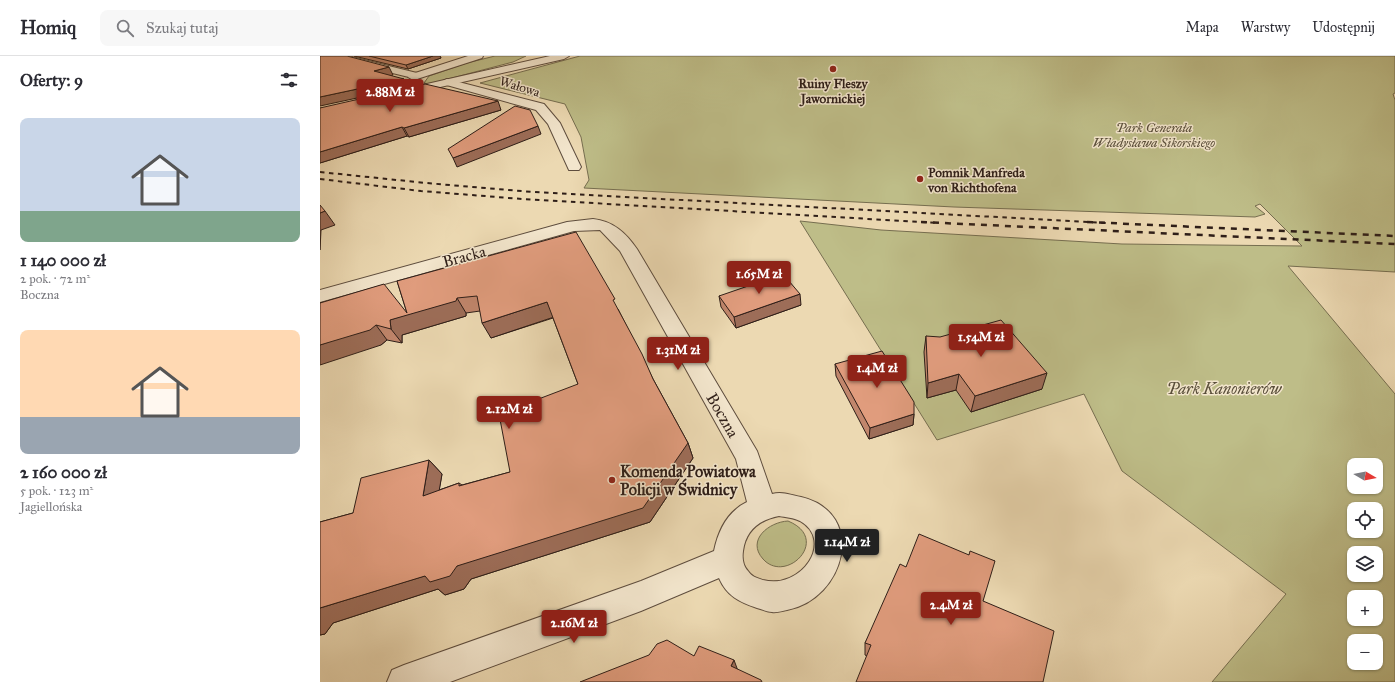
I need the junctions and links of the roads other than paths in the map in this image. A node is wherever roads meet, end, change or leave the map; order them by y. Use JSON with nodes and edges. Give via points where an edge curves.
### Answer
{"nodes":[{"id":1,"x":335,"y":56,"type":"edge"},
{"id":2,"x":478,"y":56,"type":"edge"},
{"id":3,"x":535,"y":56,"type":"edge"},
{"id":4,"x":564,"y":56,"type":"edge"},
{"id":5,"x":513,"y":67,"type":"junction"},
{"id":6,"x":417,"y":76,"type":"junction"},
{"id":7,"x":447,"y":82,"type":"junction"},
{"id":8,"x":574,"y":167,"type":"dead end"},
{"id":9,"x":608,"y":226,"type":"joint"},
{"id":10,"x":320,"y":296,"type":"edge"},
{"id":11,"x":762,"y":507,"type":"junction"},
{"id":12,"x":727,"y":560,"type":"junction"},
{"id":13,"x":404,"y":682,"type":"edge"}],
"edges":[{"from":1,"to":6,"type":"street"},
{"from":2,"to":6,"type":"street"},
{"from":3,"to":5,"type":"street"},
{"from":4,"to":5,"type":"street"},
{"from":5,"to":7,"type":"street"},
{"from":6,"to":7,"type":"street","via":[[419,79],[416,83],[396,91]]},
{"from":7,"to":8,"type":"street","name":"Wałowa","via":[[540,107],[554,122]]},
{"from":9,"to":10,"type":"street","name":"Bracka","via":[[599,223],[573,226]]},
{"from":9,"to":11,"type":"street","name":"Boczna","via":[[628,249],[748,458]]},
{"from":11,"to":12,"type":"street","via":[[736,528],[729,544]]},
{"from":11,"to":12,"type":"street","via":[[796,505],[810,511],[821,521],[828,536],[829,552],[824,568],[813,582],[797,593],[778,598],[759,596],[744,588],[733,576]]},
{"from":12,"to":13,"type":"street","via":[[641,596]]}]}
